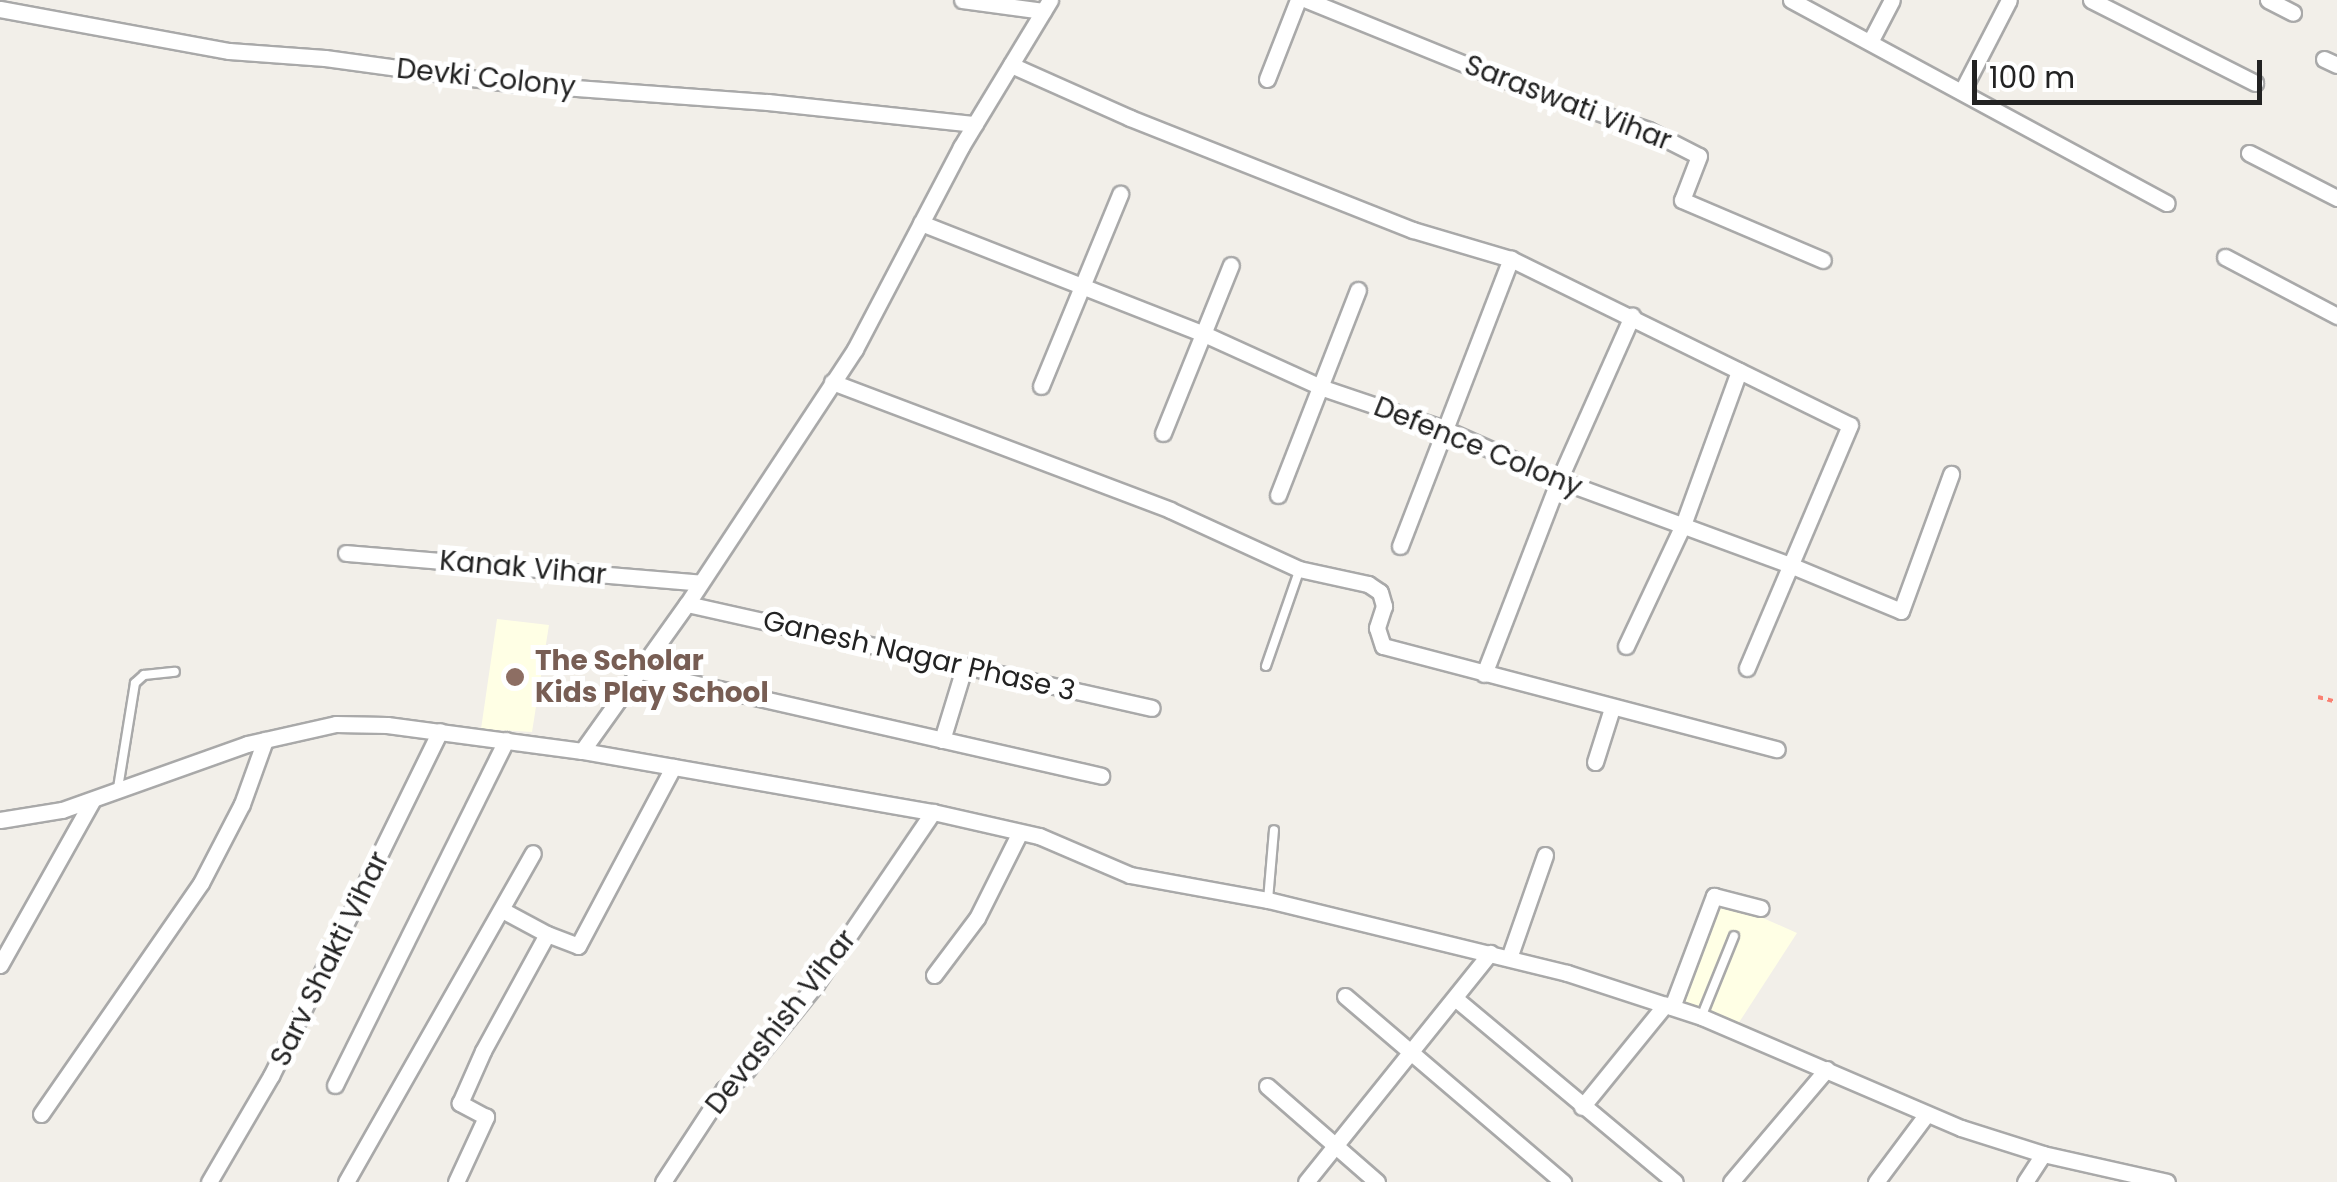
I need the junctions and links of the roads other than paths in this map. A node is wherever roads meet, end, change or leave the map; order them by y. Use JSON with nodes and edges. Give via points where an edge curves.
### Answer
{"nodes":[{"id":1,"x":962,"y":0,"type":"edge"},
{"id":2,"x":1298,"y":0,"type":"edge"},
{"id":3,"x":1307,"y":0,"type":"edge"},
{"id":4,"x":1791,"y":0,"type":"edge"},
{"id":5,"x":1892,"y":0,"type":"edge"},
{"id":6,"x":2010,"y":0,"type":"edge"},
{"id":7,"x":2091,"y":0,"type":"edge"},
{"id":8,"x":2268,"y":0,"type":"edge"},
{"id":9,"x":1046,"y":6,"type":"edge"},
{"id":10,"x":0,"y":9,"type":"edge"},
{"id":11,"x":2293,"y":13,"type":"dead end"},
{"id":12,"x":1870,"y":42,"type":"junction"},
{"id":13,"x":1010,"y":65,"type":"junction"},
{"id":14,"x":1267,"y":80,"type":"dead end"},
{"id":15,"x":2255,"y":84,"type":"dead end"},
{"id":16,"x":1962,"y":91,"type":"junction"},
{"id":17,"x":975,"y":124,"type":"junction"},
{"id":18,"x":2249,"y":153,"type":"dead end"},
{"id":19,"x":1120,"y":194,"type":"dead end"},
{"id":20,"x":2337,"y":198,"type":"edge"},
{"id":21,"x":2167,"y":203,"type":"dead end"},
{"id":22,"x":921,"y":223,"type":"junction"},
{"id":23,"x":2225,"y":256,"type":"dead end"},
{"id":24,"x":1511,"y":258,"type":"junction"},
{"id":25,"x":1822,"y":260,"type":"dead end"},
{"id":26,"x":1232,"y":266,"type":"dead end"},
{"id":27,"x":1082,"y":288,"type":"junction"},
{"id":28,"x":1358,"y":290,"type":"dead end"},
{"id":29,"x":1632,"y":316,"type":"junction"},
{"id":30,"x":2337,"y":316,"type":"edge"},
{"id":31,"x":1204,"y":334,"type":"junction"},
{"id":32,"x":1739,"y":370,"type":"junction"},
{"id":33,"x":832,"y":382,"type":"junction"},
{"id":34,"x":1041,"y":386,"type":"dead end"},
{"id":35,"x":1323,"y":388,"type":"junction"},
{"id":36,"x":1444,"y":429,"type":"junction"},
{"id":37,"x":1163,"y":433,"type":"dead end"},
{"id":38,"x":1952,"y":474,"type":"dead end"},
{"id":39,"x":1558,"y":480,"type":"junction"},
{"id":40,"x":1278,"y":494,"type":"dead end"},
{"id":41,"x":1682,"y":525,"type":"junction"},
{"id":42,"x":1400,"y":546,"type":"dead end"},
{"id":43,"x":346,"y":552,"type":"dead end"},
{"id":44,"x":1790,"y":564,"type":"junction"},
{"id":45,"x":1300,"y":569,"type":"junction"},
{"id":46,"x":700,"y":583,"type":"junction"},
{"id":47,"x":687,"y":604,"type":"junction"},
{"id":48,"x":1626,"y":646,"type":"dead end"},
{"id":49,"x":964,"y":666,"type":"junction"},
{"id":50,"x":1266,"y":666,"type":"dead end"},
{"id":51,"x":1747,"y":668,"type":"dead end"},
{"id":52,"x":640,"y":671,"type":"junction"},
{"id":53,"x":175,"y":672,"type":"dead end"},
{"id":54,"x":1484,"y":674,"type":"junction"},
{"id":55,"x":1151,"y":708,"type":"dead end"},
{"id":56,"x":1612,"y":708,"type":"junction"},
{"id":57,"x":440,"y":731,"type":"junction"},
{"id":58,"x":265,"y":740,"type":"junction"},
{"id":59,"x":506,"y":740,"type":"junction"},
{"id":60,"x":942,"y":740,"type":"junction"},
{"id":61,"x":1778,"y":749,"type":"dead end"},
{"id":62,"x":582,"y":751,"type":"junction"},
{"id":63,"x":1595,"y":762,"type":"dead end"},
{"id":64,"x":672,"y":768,"type":"junction"},
{"id":65,"x":1101,"y":776,"type":"dead end"},
{"id":66,"x":117,"y":792,"type":"junction"},
{"id":67,"x":92,"y":802,"type":"junction"},
{"id":68,"x":933,"y":812,"type":"junction"},
{"id":69,"x":0,"y":820,"type":"edge"},
{"id":70,"x":1274,"y":830,"type":"dead end"},
{"id":71,"x":1020,"y":832,"type":"junction"},
{"id":72,"x":533,"y":853,"type":"dead end"},
{"id":73,"x":1545,"y":856,"type":"dead end"},
{"id":74,"x":1268,"y":900,"type":"junction"},
{"id":75,"x":1760,"y":908,"type":"dead end"},
{"id":76,"x":502,"y":910,"type":"junction"},
{"id":77,"x":547,"y":934,"type":"junction"},
{"id":78,"x":1734,"y":936,"type":"dead end"},
{"id":79,"x":1490,"y":954,"type":"junction"},
{"id":80,"x":1509,"y":958,"type":"junction"},
{"id":81,"x":0,"y":965,"type":"edge"},
{"id":82,"x":934,"y":976,"type":"dead end"},
{"id":83,"x":1345,"y":996,"type":"dead end"},
{"id":84,"x":1456,"y":999,"type":"junction"},
{"id":85,"x":1669,"y":1006,"type":"junction"},
{"id":86,"x":1702,"y":1017,"type":"junction"},
{"id":87,"x":1411,"y":1052,"type":"junction"},
{"id":88,"x":1827,"y":1069,"type":"junction"},
{"id":89,"x":335,"y":1085,"type":"dead end"},
{"id":90,"x":1267,"y":1086,"type":"dead end"},
{"id":91,"x":1582,"y":1107,"type":"junction"},
{"id":92,"x":41,"y":1114,"type":"dead end"},
{"id":93,"x":1926,"y":1115,"type":"junction"},
{"id":94,"x":1335,"y":1146,"type":"junction"},
{"id":95,"x":2043,"y":1154,"type":"junction"},
{"id":96,"x":209,"y":1182,"type":"edge"},
{"id":97,"x":346,"y":1182,"type":"edge"},
{"id":98,"x":456,"y":1182,"type":"edge"},
{"id":99,"x":663,"y":1182,"type":"edge"},
{"id":100,"x":1306,"y":1182,"type":"edge"},
{"id":101,"x":1377,"y":1182,"type":"edge"},
{"id":102,"x":1563,"y":1182,"type":"edge"},
{"id":103,"x":1675,"y":1182,"type":"edge"},
{"id":104,"x":1731,"y":1182,"type":"edge"},
{"id":105,"x":1876,"y":1182,"type":"edge"},
{"id":106,"x":2025,"y":1182,"type":"edge"},
{"id":107,"x":2166,"y":1182,"type":"edge"}],
"edges":[{"from":1,"to":9,"type":"street"},
{"from":2,"to":14,"type":"street"},
{"from":3,"to":25,"type":"street","name":"Saraswati Vihar","via":[[1700,156],[1682,200]]},
{"from":4,"to":12,"type":"street"},
{"from":5,"to":12,"type":"street"},
{"from":6,"to":16,"type":"street"},
{"from":7,"to":15,"type":"street"},
{"from":8,"to":11,"type":"street"},
{"from":9,"to":13,"type":"street"},
{"from":10,"to":17,"type":"street","name":"Devki Colony","via":[[229,51]]},
{"from":12,"to":16,"type":"street"},
{"from":13,"to":17,"type":"street"},
{"from":13,"to":24,"type":"street","via":[[1413,230]]},
{"from":16,"to":21,"type":"street"},
{"from":17,"to":22,"type":"street"},
{"from":18,"to":20,"type":"street"},
{"from":19,"to":27,"type":"street"},
{"from":22,"to":27,"type":"street","name":"Defence Colony"},
{"from":22,"to":33,"type":"street"},
{"from":23,"to":30,"type":"street"},
{"from":24,"to":29,"type":"street"},
{"from":24,"to":36,"type":"street"},
{"from":26,"to":31,"type":"street"},
{"from":27,"to":31,"type":"street","name":"Defence Colony"},
{"from":27,"to":34,"type":"street"},
{"from":28,"to":35,"type":"street"},
{"from":29,"to":32,"type":"street"},
{"from":29,"to":39,"type":"street"},
{"from":31,"to":35,"type":"street","name":"Defence Colony"},
{"from":31,"to":37,"type":"street"},
{"from":32,"to":41,"type":"street"},
{"from":32,"to":44,"type":"street","via":[[1850,425]]},
{"from":33,"to":45,"type":"street","via":[[1170,510]]},
{"from":33,"to":46,"type":"street"},
{"from":35,"to":36,"type":"street","name":"Defence Colony"},
{"from":35,"to":40,"type":"street"},
{"from":36,"to":39,"type":"street","name":"Defence Colony"},
{"from":36,"to":42,"type":"street"},
{"from":38,"to":44,"type":"street","name":"Defence Colony","via":[[1900,611]]},
{"from":39,"to":41,"type":"street","name":"Defence Colony"},
{"from":39,"to":54,"type":"street"},
{"from":41,"to":44,"type":"street","name":"Defence Colony"},
{"from":41,"to":48,"type":"street"},
{"from":43,"to":46,"type":"street","name":"Kanak Vihar"},
{"from":44,"to":51,"type":"street"},
{"from":45,"to":50,"type":"lane"},
{"from":45,"to":54,"type":"street","via":[[1380,592],[1384,606],[1376,628],[1383,646]]},
{"from":46,"to":47,"type":"street"},
{"from":47,"to":49,"type":"street","name":"Ganesh Nagar Phase 3"},
{"from":47,"to":52,"type":"street"},
{"from":49,"to":55,"type":"street","name":"Ganesh Nagar Phase 3"},
{"from":49,"to":60,"type":"street"},
{"from":52,"to":60,"type":"street"},
{"from":52,"to":62,"type":"street"},
{"from":53,"to":66,"type":"lane","via":[[135,682]]},
{"from":54,"to":56,"type":"street"},
{"from":56,"to":61,"type":"street"},
{"from":56,"to":63,"type":"street"},
{"from":57,"to":58,"type":"street","via":[[336,724]]},
{"from":57,"to":59,"type":"street"},
{"from":57,"to":96,"type":"street","name":"Sarv Shakti Vihar","via":[[272,1076]]},
{"from":58,"to":66,"type":"street"},
{"from":58,"to":92,"type":"street","via":[[242,804],[201,882]]},
{"from":59,"to":62,"type":"street"},
{"from":59,"to":89,"type":"street"},
{"from":60,"to":65,"type":"street"},
{"from":62,"to":64,"type":"street"},
{"from":64,"to":68,"type":"street"},
{"from":64,"to":77,"type":"street","via":[[578,946]]},
{"from":66,"to":67,"type":"street"},
{"from":67,"to":69,"type":"street"},
{"from":67,"to":81,"type":"street"},
{"from":68,"to":71,"type":"street"},
{"from":68,"to":99,"type":"street","name":"Devashish Vihar","via":[[816,984],[724,1090]]},
{"from":70,"to":74,"type":"lane"},
{"from":71,"to":74,"type":"street","via":[[1130,874]]},
{"from":71,"to":82,"type":"street","via":[[977,918]]},
{"from":72,"to":76,"type":"street"},
{"from":73,"to":80,"type":"street"},
{"from":74,"to":79,"type":"street"},
{"from":75,"to":85,"type":"street","via":[[1714,896]]},
{"from":76,"to":77,"type":"street"},
{"from":76,"to":97,"type":"street"},
{"from":77,"to":98,"type":"street","via":[[460,1102],[486,1117]]},
{"from":78,"to":86,"type":"lane"},
{"from":79,"to":80,"type":"street"},
{"from":79,"to":84,"type":"street"},
{"from":80,"to":85,"type":"street"},
{"from":83,"to":87,"type":"street"},
{"from":84,"to":87,"type":"street"},
{"from":84,"to":91,"type":"street"},
{"from":85,"to":86,"type":"street"},
{"from":85,"to":91,"type":"street"},
{"from":86,"to":88,"type":"street"},
{"from":87,"to":94,"type":"street"},
{"from":87,"to":102,"type":"street"},
{"from":88,"to":93,"type":"street"},
{"from":88,"to":104,"type":"street"},
{"from":90,"to":94,"type":"street"},
{"from":91,"to":103,"type":"street"},
{"from":93,"to":95,"type":"street"},
{"from":93,"to":105,"type":"street"},
{"from":94,"to":100,"type":"street"},
{"from":94,"to":101,"type":"street"},
{"from":95,"to":106,"type":"street"},
{"from":95,"to":107,"type":"street"}]}
